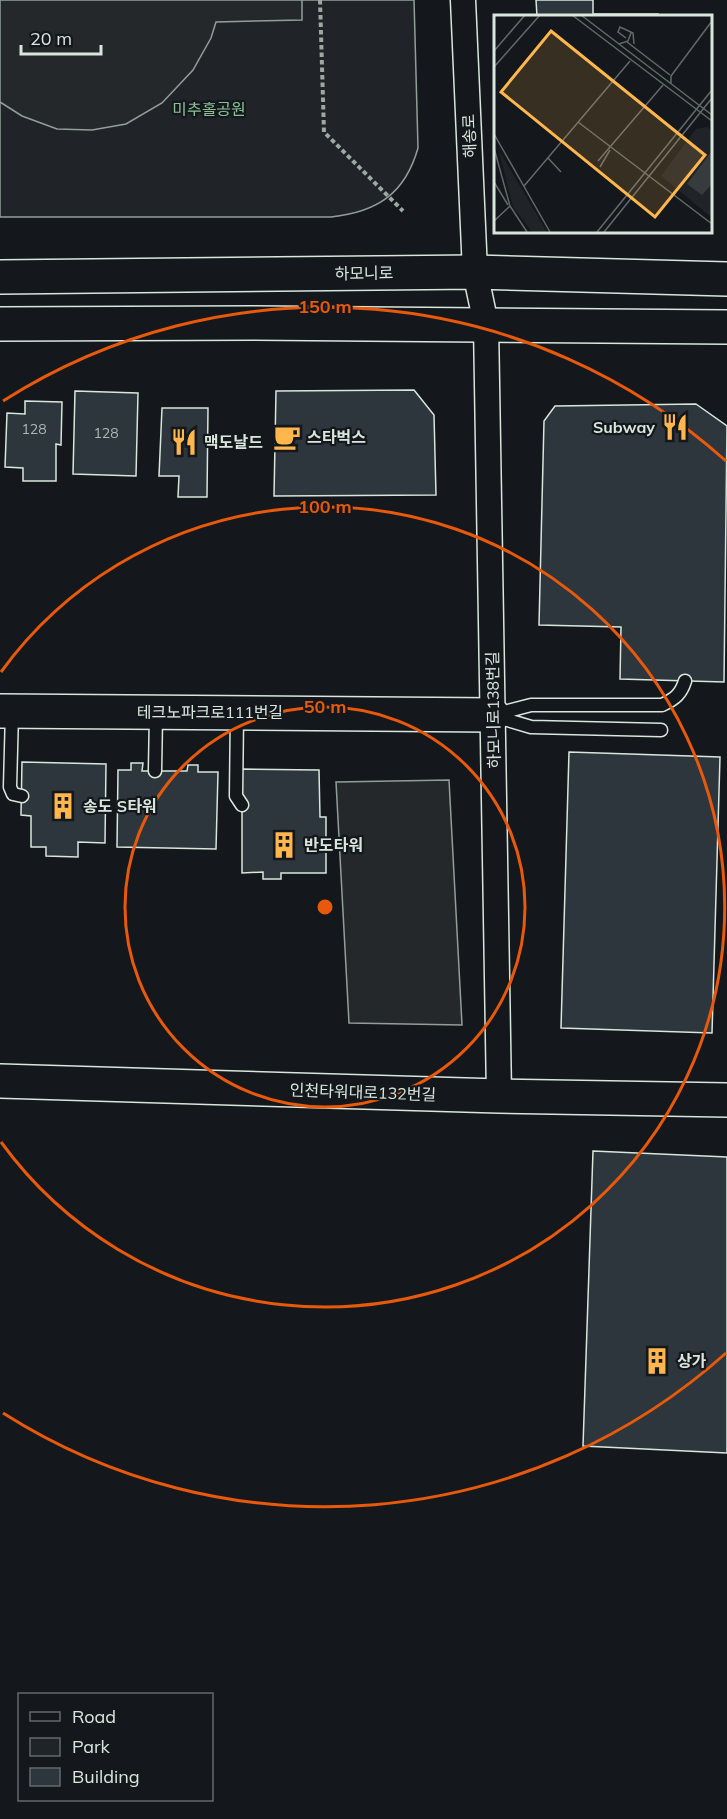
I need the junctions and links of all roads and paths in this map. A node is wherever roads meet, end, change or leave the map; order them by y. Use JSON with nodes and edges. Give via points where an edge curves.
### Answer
{"nodes":[{"id":1,"x":320,"y":0,"type":"edge"},
{"id":2,"x":463,"y":0,"type":"edge"},
{"id":3,"x":403,"y":211,"type":"dead end"},
{"id":4,"x":475,"y":272,"type":"junction"},
{"id":5,"x":0,"y":277,"type":"edge"},
{"id":6,"x":727,"y":279,"type":"edge"},
{"id":7,"x":0,"y":324,"type":"edge"},
{"id":8,"x":486,"y":324,"type":"junction"},
{"id":9,"x":727,"y":327,"type":"edge"},
{"id":10,"x":685,"y":681,"type":"dead end"},
{"id":11,"x":6,"y":711,"type":"edge"},
{"id":12,"x":156,"y":712,"type":"junction"},
{"id":13,"x":237,"y":712,"type":"junction"},
{"id":14,"x":493,"y":715,"type":"junction"},
{"id":15,"x":661,"y":730,"type":"dead end"},
{"id":16,"x":155,"y":771,"type":"dead end"},
{"id":17,"x":22,"y":796,"type":"dead end"},
{"id":18,"x":242,"y":805,"type":"dead end"},
{"id":19,"x":0,"y":1082,"type":"edge"},
{"id":20,"x":499,"y":1096,"type":"junction"},
{"id":21,"x":727,"y":1100,"type":"edge"}],
"edges":[{"from":1,"to":3,"type":"path","via":[[324,132]]},
{"from":2,"to":4,"type":"street","name":"해송로"},
{"from":4,"to":5,"type":"street","name":"하모니로"},
{"from":4,"to":6,"type":"street","name":"하모니로"},
{"from":4,"to":8,"type":"street","name":"해송로"},
{"from":7,"to":8,"type":"street"},
{"from":8,"to":9,"type":"street"},
{"from":8,"to":14,"type":"street","name":"하모니로138번길"},
{"from":10,"to":14,"type":"lane","via":[[674,700],[662,705],[531,705]]},
{"from":11,"to":12,"type":"street","name":"테크노파크로111번길"},
{"from":11,"to":17,"type":"lane","via":[[10,787],[13,794]]},
{"from":12,"to":13,"type":"street","name":"테크노파크로111번길"},
{"from":12,"to":16,"type":"lane"},
{"from":13,"to":14,"type":"street","name":"테크노파크로111번길"},
{"from":13,"to":18,"type":"lane","via":[[236,796]]},
{"from":14,"to":15,"type":"lane","via":[[531,727]]},
{"from":14,"to":20,"type":"street","name":"하모니로138번길"},
{"from":19,"to":20,"type":"street","name":"인천타워대로132번길"},
{"from":20,"to":21,"type":"street","name":"인천타워대로132번길"}]}
